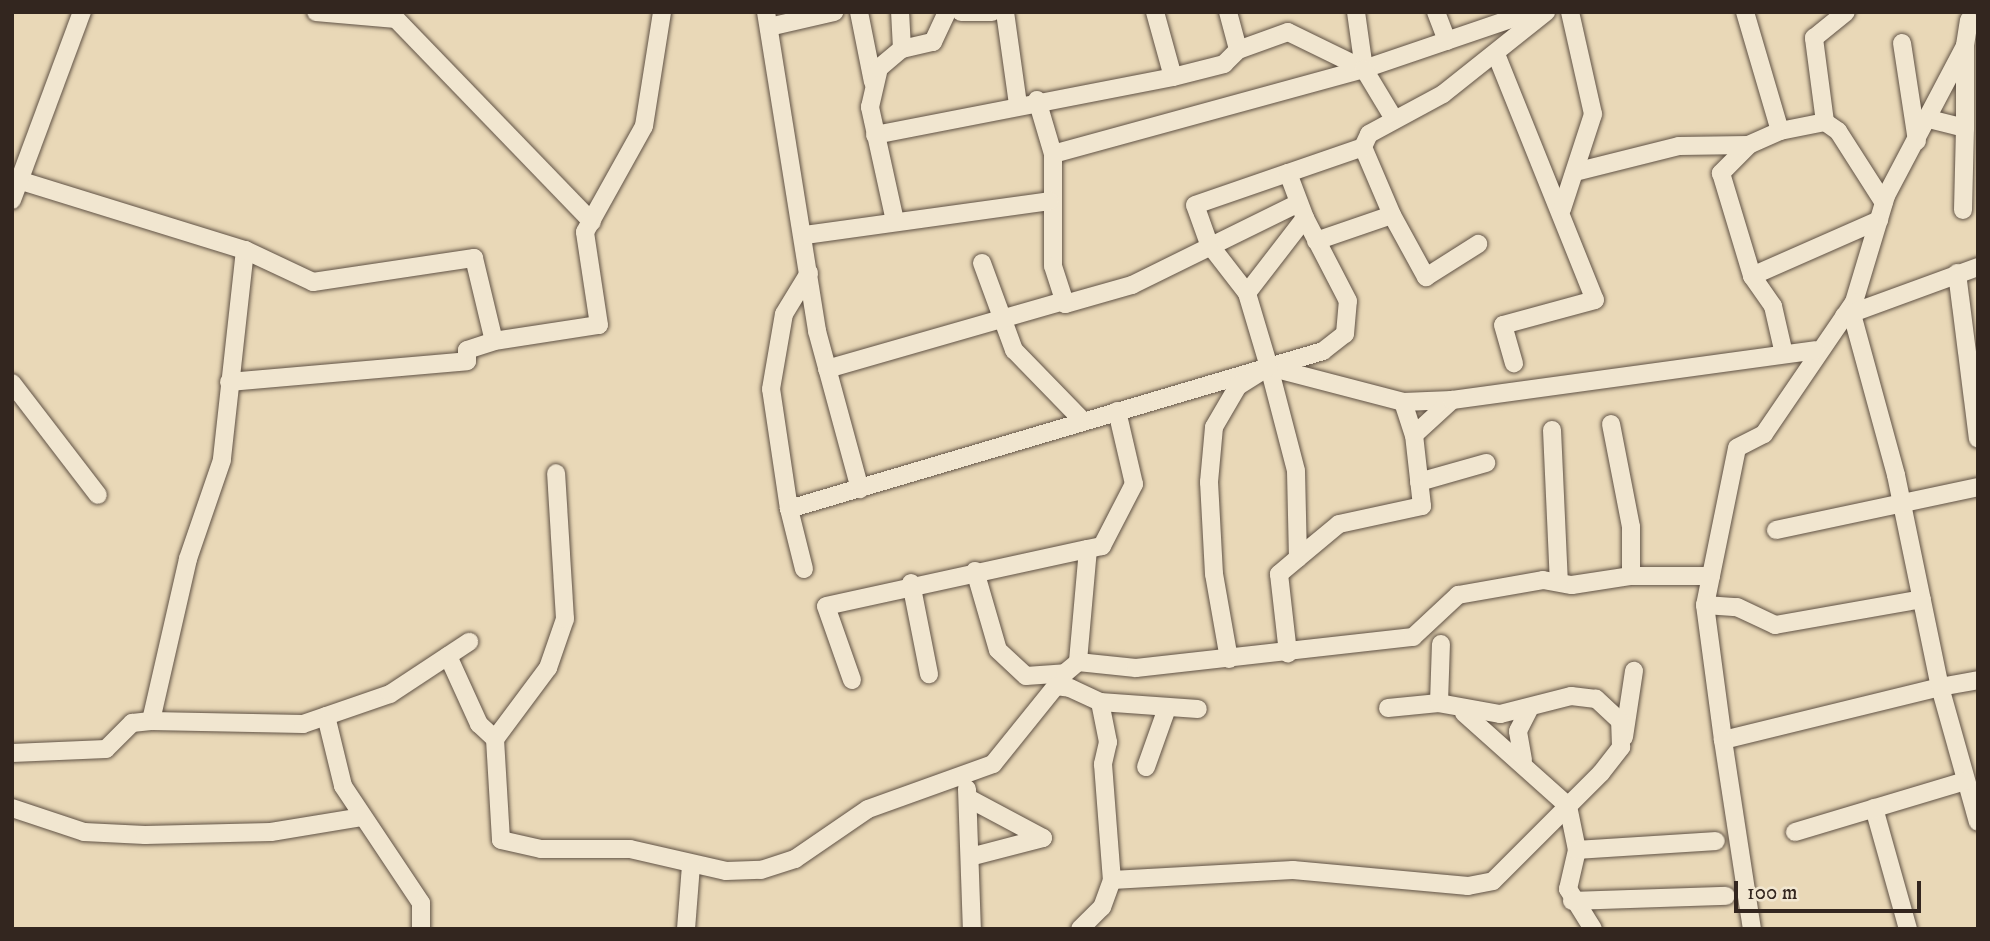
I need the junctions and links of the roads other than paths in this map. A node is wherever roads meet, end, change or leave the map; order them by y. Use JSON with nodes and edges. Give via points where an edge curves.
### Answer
{"nodes":[{"id":1,"x":82,"y":12,"type":"edge"},
{"id":2,"x":316,"y":12,"type":"edge"},
{"id":3,"x":662,"y":12,"type":"edge"},
{"id":4,"x":834,"y":12,"type":"edge"},
{"id":5,"x":859,"y":12,"type":"edge"},
{"id":6,"x":900,"y":12,"type":"edge"},
{"id":7,"x":947,"y":12,"type":"edge"},
{"id":8,"x":961,"y":12,"type":"edge"},
{"id":9,"x":992,"y":12,"type":"edge"},
{"id":10,"x":1005,"y":12,"type":"edge"},
{"id":11,"x":1155,"y":12,"type":"edge"},
{"id":12,"x":1228,"y":12,"type":"edge"},
{"id":13,"x":1356,"y":12,"type":"edge"},
{"id":14,"x":1436,"y":12,"type":"edge"},
{"id":15,"x":1531,"y":12,"type":"edge"},
{"id":16,"x":1546,"y":12,"type":"edge"},
{"id":17,"x":1570,"y":12,"type":"edge"},
{"id":18,"x":1745,"y":12,"type":"edge"},
{"id":19,"x":1846,"y":12,"type":"edge"},
{"id":20,"x":1970,"y":19,"type":"edge"},
{"id":21,"x":767,"y":20,"type":"edge"},
{"id":22,"x":1447,"y":41,"type":"junction"},
{"id":23,"x":1902,"y":43,"type":"dead end"},
{"id":24,"x":1965,"y":46,"type":"junction"},
{"id":25,"x":902,"y":49,"type":"junction"},
{"id":26,"x":1238,"y":50,"type":"junction"},
{"id":27,"x":1496,"y":54,"type":"junction"},
{"id":28,"x":1364,"y":69,"type":"junction"},
{"id":29,"x":1173,"y":77,"type":"junction"},
{"id":30,"x":874,"y":86,"type":"junction"},
{"id":31,"x":1037,"y":100,"type":"junction"},
{"id":32,"x":1018,"y":104,"type":"junction"},
{"id":33,"x":1394,"y":119,"type":"junction"},
{"id":34,"x":1929,"y":119,"type":"junction"},
{"id":35,"x":1825,"y":122,"type":"junction"},
{"id":36,"x":1965,"y":128,"type":"junction"},
{"id":37,"x":1780,"y":131,"type":"junction"},
{"id":38,"x":874,"y":135,"type":"junction"},
{"id":39,"x":1917,"y":141,"type":"junction"},
{"id":40,"x":1749,"y":145,"type":"junction"},
{"id":41,"x":1363,"y":147,"type":"junction"},
{"id":42,"x":1053,"y":154,"type":"junction"},
{"id":43,"x":1579,"y":171,"type":"junction"},
{"id":44,"x":1288,"y":173,"type":"junction"},
{"id":45,"x":15,"y":179,"type":"edge"},
{"id":46,"x":12,"y":200,"type":"edge"},
{"id":47,"x":1050,"y":201,"type":"junction"},
{"id":48,"x":1562,"y":209,"type":"junction"},
{"id":49,"x":1963,"y":209,"type":"dead end"},
{"id":50,"x":1302,"y":210,"type":"junction"},
{"id":51,"x":1881,"y":211,"type":"junction"},
{"id":52,"x":1391,"y":215,"type":"junction"},
{"id":53,"x":895,"y":220,"type":"junction"},
{"id":54,"x":592,"y":222,"type":"junction"},
{"id":55,"x":805,"y":235,"type":"junction"},
{"id":56,"x":1316,"y":241,"type":"junction"},
{"id":57,"x":1209,"y":244,"type":"junction"},
{"id":58,"x":1478,"y":244,"type":"dead end"},
{"id":59,"x":245,"y":250,"type":"junction"},
{"id":60,"x":982,"y":263,"type":"dead end"},
{"id":61,"x":1978,"y":267,"type":"edge"},
{"id":62,"x":809,"y":273,"type":"junction"},
{"id":63,"x":1957,"y":273,"type":"junction"},
{"id":64,"x":1752,"y":276,"type":"junction"},
{"id":65,"x":1247,"y":293,"type":"junction"},
{"id":66,"x":1064,"y":301,"type":"junction"},
{"id":67,"x":1848,"y":315,"type":"junction"},
{"id":68,"x":1006,"y":321,"type":"junction"},
{"id":69,"x":494,"y":341,"type":"junction"},
{"id":70,"x":1816,"y":350,"type":"junction"},
{"id":71,"x":1784,"y":354,"type":"junction"},
{"id":72,"x":1972,"y":359,"type":"edge"},
{"id":73,"x":1514,"y":363,"type":"dead end"},
{"id":74,"x":1269,"y":367,"type":"junction"},
{"id":75,"x":827,"y":369,"type":"junction"},
{"id":76,"x":229,"y":382,"type":"junction"},
{"id":77,"x":12,"y":383,"type":"edge"},
{"id":78,"x":1452,"y":400,"type":"junction"},
{"id":79,"x":1404,"y":402,"type":"junction"},
{"id":80,"x":1117,"y":411,"type":"junction"},
{"id":81,"x":1083,"y":421,"type":"junction"},
{"id":82,"x":1611,"y":424,"type":"dead end"},
{"id":83,"x":1552,"y":430,"type":"dead end"},
{"id":84,"x":1414,"y":435,"type":"junction"},
{"id":85,"x":1978,"y":439,"type":"edge"},
{"id":86,"x":1486,"y":463,"type":"dead end"},
{"id":87,"x":556,"y":474,"type":"dead end"},
{"id":88,"x":1419,"y":482,"type":"junction"},
{"id":89,"x":1978,"y":487,"type":"edge"},
{"id":90,"x":860,"y":489,"type":"junction"},
{"id":91,"x":98,"y":495,"type":"dead end"},
{"id":92,"x":1902,"y":506,"type":"junction"},
{"id":93,"x":789,"y":509,"type":"junction"},
{"id":94,"x":1776,"y":530,"type":"dead end"},
{"id":95,"x":1088,"y":549,"type":"junction"},
{"id":96,"x":1298,"y":558,"type":"junction"},
{"id":97,"x":804,"y":569,"type":"dead end"},
{"id":98,"x":975,"y":572,"type":"junction"},
{"id":99,"x":1631,"y":576,"type":"junction"},
{"id":100,"x":1711,"y":576,"type":"junction"},
{"id":101,"x":1559,"y":582,"type":"junction"},
{"id":102,"x":911,"y":583,"type":"junction"},
{"id":103,"x":1922,"y":599,"type":"junction"},
{"id":104,"x":1705,"y":606,"type":"junction"},
{"id":105,"x":469,"y":642,"type":"dead end"},
{"id":106,"x":1441,"y":644,"type":"dead end"},
{"id":107,"x":1288,"y":653,"type":"junction"},
{"id":108,"x":448,"y":656,"type":"junction"},
{"id":109,"x":1229,"y":659,"type":"junction"},
{"id":110,"x":1078,"y":662,"type":"junction"},
{"id":111,"x":1634,"y":671,"type":"dead end"},
{"id":112,"x":929,"y":674,"type":"dead end"},
{"id":113,"x":852,"y":680,"type":"dead end"},
{"id":114,"x":1978,"y":680,"type":"edge"},
{"id":115,"x":1940,"y":687,"type":"junction"},
{"id":116,"x":1100,"y":702,"type":"junction"},
{"id":117,"x":1447,"y":705,"type":"junction"},
{"id":118,"x":1530,"y":707,"type":"junction"},
{"id":119,"x":1167,"y":708,"type":"junction"},
{"id":120,"x":1388,"y":708,"type":"dead end"},
{"id":121,"x":1198,"y":709,"type":"dead end"},
{"id":122,"x":326,"y":716,"type":"junction"},
{"id":123,"x":150,"y":721,"type":"junction"},
{"id":124,"x":495,"y":739,"type":"junction"},
{"id":125,"x":1723,"y":740,"type":"junction"},
{"id":126,"x":1621,"y":747,"type":"junction"},
{"id":127,"x":12,"y":752,"type":"edge"},
{"id":128,"x":1523,"y":760,"type":"junction"},
{"id":129,"x":12,"y":767,"type":"edge"},
{"id":130,"x":1146,"y":767,"type":"dead end"},
{"id":131,"x":967,"y":776,"type":"junction"},
{"id":132,"x":1965,"y":781,"type":"junction"},
{"id":133,"x":968,"y":798,"type":"junction"},
{"id":134,"x":1568,"y":806,"type":"junction"},
{"id":135,"x":12,"y":808,"type":"edge"},
{"id":136,"x":1874,"y":808,"type":"junction"},
{"id":137,"x":363,"y":817,"type":"junction"},
{"id":138,"x":1978,"y":822,"type":"edge"},
{"id":139,"x":1795,"y":832,"type":"dead end"},
{"id":140,"x":1716,"y":841,"type":"dead end"},
{"id":141,"x":1577,"y":850,"type":"junction"},
{"id":142,"x":970,"y":857,"type":"junction"},
{"id":143,"x":691,"y":865,"type":"junction"},
{"id":144,"x":1112,"y":880,"type":"junction"},
{"id":145,"x":1726,"y":896,"type":"dead end"},
{"id":146,"x":1572,"y":901,"type":"junction"},
{"id":147,"x":1102,"y":908,"type":"junction"},
{"id":148,"x":421,"y":929,"type":"edge"},
{"id":149,"x":686,"y":929,"type":"edge"},
{"id":150,"x":972,"y":929,"type":"edge"},
{"id":151,"x":1080,"y":929,"type":"edge"},
{"id":152,"x":1102,"y":929,"type":"edge"},
{"id":153,"x":1593,"y":929,"type":"edge"},
{"id":154,"x":1752,"y":929,"type":"edge"},
{"id":155,"x":1908,"y":929,"type":"edge"}],
"edges":[{"from":1,"to":45,"type":"street"},
{"from":2,"to":54,"type":"street","via":[[396,19]]},
{"from":3,"to":54,"type":"street","via":[[644,126]]},
{"from":4,"to":21,"type":"street"},
{"from":5,"to":30,"type":"street"},
{"from":6,"to":25,"type":"street"},
{"from":7,"to":25,"type":"street","via":[[933,42]]},
{"from":8,"to":9,"type":"street"},
{"from":10,"to":32,"type":"street"},
{"from":11,"to":29,"type":"street"},
{"from":12,"to":26,"type":"street"},
{"from":13,"to":28,"type":"street"},
{"from":14,"to":22,"type":"street"},
{"from":15,"to":22,"type":"street"},
{"from":16,"to":27,"type":"street"},
{"from":17,"to":43,"type":"street","via":[[1593,114]]},
{"from":18,"to":37,"type":"street"},
{"from":19,"to":35,"type":"street","via":[[1814,38]]},
{"from":20,"to":24,"type":"street"},
{"from":21,"to":55,"type":"street"},
{"from":22,"to":28,"type":"street"},
{"from":23,"to":39,"type":"street"},
{"from":24,"to":34,"type":"street"},
{"from":24,"to":36,"type":"street"},
{"from":25,"to":30,"type":"street","via":[[879,68]]},
{"from":26,"to":28,"type":"street","via":[[1287,32]]},
{"from":26,"to":29,"type":"street","via":[[1224,64]]},
{"from":27,"to":33,"type":"street","via":[[1443,94]]},
{"from":27,"to":48,"type":"street"},
{"from":28,"to":33,"type":"street"},
{"from":28,"to":42,"type":"street"},
{"from":29,"to":31,"type":"street"},
{"from":30,"to":38,"type":"street"},
{"from":31,"to":32,"type":"street"},
{"from":31,"to":42,"type":"street"},
{"from":32,"to":38,"type":"street"},
{"from":33,"to":41,"type":"street","via":[[1369,134]]},
{"from":34,"to":36,"type":"street"},
{"from":34,"to":39,"type":"street"},
{"from":35,"to":37,"type":"street"},
{"from":35,"to":51,"type":"street","via":[[1838,131]]},
{"from":36,"to":49,"type":"street"},
{"from":37,"to":40,"type":"street"},
{"from":38,"to":53,"type":"street"},
{"from":39,"to":51,"type":"street"},
{"from":40,"to":43,"type":"street","via":[[1679,146]]},
{"from":40,"to":64,"type":"street","via":[[1721,173]]},
{"from":41,"to":44,"type":"street"},
{"from":41,"to":52,"type":"street"},
{"from":42,"to":47,"type":"street"},
{"from":43,"to":48,"type":"street"},
{"from":44,"to":50,"type":"street"},
{"from":44,"to":57,"type":"street","via":[[1195,205]]},
{"from":45,"to":46,"type":"street"},
{"from":45,"to":59,"type":"street"},
{"from":47,"to":53,"type":"street"},
{"from":47,"to":66,"type":"street","via":[[1053,266]]},
{"from":48,"to":73,"type":"street","via":[[1595,300],[1503,325]]},
{"from":50,"to":56,"type":"street"},
{"from":50,"to":57,"type":"street"},
{"from":50,"to":65,"type":"street"},
{"from":51,"to":64,"type":"street"},
{"from":51,"to":67,"type":"street"},
{"from":52,"to":56,"type":"street"},
{"from":52,"to":58,"type":"street","via":[[1426,277]]},
{"from":53,"to":55,"type":"street"},
{"from":54,"to":69,"type":"street","via":[[585,232],[599,325]]},
{"from":55,"to":62,"type":"street"},
{"from":56,"to":74,"type":"street","via":[[1348,301],[1345,334],[1323,351]]},
{"from":57,"to":65,"type":"street"},
{"from":57,"to":66,"type":"street","via":[[1132,285]]},
{"from":59,"to":69,"type":"street","via":[[313,282],[474,258]]},
{"from":59,"to":76,"type":"street","via":[[242,320]]},
{"from":60,"to":68,"type":"street"},
{"from":61,"to":63,"type":"street"},
{"from":62,"to":75,"type":"street"},
{"from":62,"to":93,"type":"street","via":[[784,314],[771,389]]},
{"from":63,"to":67,"type":"street"},
{"from":63,"to":72,"type":"street"},
{"from":64,"to":71,"type":"street","via":[[1773,306]]},
{"from":65,"to":74,"type":"street"},
{"from":66,"to":68,"type":"street"},
{"from":67,"to":70,"type":"street"},
{"from":67,"to":92,"type":"street"},
{"from":68,"to":75,"type":"street"},
{"from":68,"to":81,"type":"street","via":[[1014,350]]},
{"from":69,"to":76,"type":"street","via":[[467,350],[467,360]]},
{"from":70,"to":71,"type":"street"},
{"from":70,"to":100,"type":"street","via":[[1764,433],[1737,448]]},
{"from":71,"to":78,"type":"street"},
{"from":72,"to":85,"type":"street"},
{"from":74,"to":79,"type":"street"},
{"from":74,"to":80,"type":"street"},
{"from":74,"to":96,"type":"street","via":[[1296,471]]},
{"from":74,"to":109,"type":"street","via":[[1253,373],[1226,399],[1214,427],[1209,482],[1214,574]]},
{"from":75,"to":90,"type":"street"},
{"from":76,"to":123,"type":"street","via":[[222,460],[188,559]]},
{"from":77,"to":91,"type":"street"},
{"from":78,"to":79,"type":"street"},
{"from":78,"to":84,"type":"street"},
{"from":79,"to":84,"type":"street"},
{"from":80,"to":81,"type":"street"},
{"from":80,"to":95,"type":"street","via":[[1134,484],[1102,546]]},
{"from":81,"to":90,"type":"street"},
{"from":82,"to":99,"type":"street","via":[[1631,527]]},
{"from":83,"to":101,"type":"street"},
{"from":84,"to":88,"type":"street"},
{"from":86,"to":88,"type":"street"},
{"from":87,"to":124,"type":"street","via":[[565,619],[548,668]]},
{"from":88,"to":96,"type":"street","via":[[1422,506],[1339,524]]},
{"from":89,"to":92,"type":"street"},
{"from":90,"to":93,"type":"street"},
{"from":92,"to":94,"type":"street"},
{"from":92,"to":103,"type":"street"},
{"from":93,"to":97,"type":"street"},
{"from":95,"to":98,"type":"street"},
{"from":95,"to":110,"type":"street"},
{"from":96,"to":107,"type":"street","via":[[1279,574]]},
{"from":98,"to":102,"type":"street"},
{"from":98,"to":110,"type":"street","via":[[998,650],[1026,676],[1065,673]]},
{"from":99,"to":100,"type":"street"},
{"from":99,"to":101,"type":"street"},
{"from":100,"to":104,"type":"street"},
{"from":101,"to":107,"type":"street","via":[[1458,595],[1413,637]]},
{"from":102,"to":112,"type":"street"},
{"from":102,"to":113,"type":"street","via":[[826,606]]},
{"from":103,"to":104,"type":"street","via":[[1775,625],[1737,607]]},
{"from":103,"to":115,"type":"street"},
{"from":104,"to":125,"type":"street"},
{"from":105,"to":108,"type":"street"},
{"from":106,"to":117,"type":"street"},
{"from":107,"to":109,"type":"street"},
{"from":108,"to":122,"type":"street","via":[[390,694]]},
{"from":108,"to":124,"type":"street","via":[[479,724]]},
{"from":109,"to":110,"type":"street","via":[[1136,668]]},
{"from":111,"to":126,"type":"street"},
{"from":114,"to":115,"type":"street"},
{"from":115,"to":125,"type":"street"},
{"from":115,"to":132,"type":"street"},
{"from":116,"to":119,"type":"street"},
{"from":116,"to":131,"type":"street","via":[[1056,686],[993,764]]},
{"from":116,"to":144,"type":"street"},
{"from":117,"to":118,"type":"street","via":[[1500,714]]},
{"from":117,"to":120,"type":"street"},
{"from":117,"to":128,"type":"street"},
{"from":118,"to":126,"type":"street","via":[[1571,696],[1596,699],[1620,721]]},
{"from":118,"to":128,"type":"street","via":[[1518,731]]},
{"from":119,"to":121,"type":"street"},
{"from":119,"to":130,"type":"street"},
{"from":122,"to":123,"type":"street","via":[[303,724]]},
{"from":122,"to":137,"type":"street","via":[[343,786]]},
{"from":123,"to":127,"type":"street","via":[[132,723],[106,749]]},
{"from":124,"to":143,"type":"street","via":[[500,839],[541,849],[629,849]]},
{"from":125,"to":154,"type":"street"},
{"from":126,"to":134,"type":"street"},
{"from":127,"to":129,"type":"street"},
{"from":128,"to":134,"type":"street"},
{"from":131,"to":133,"type":"street"},
{"from":131,"to":143,"type":"street","via":[[868,809],[795,859],[761,870]]},
{"from":132,"to":136,"type":"street"},
{"from":132,"to":138,"type":"street"},
{"from":133,"to":142,"type":"street"},
{"from":133,"to":142,"type":"street","via":[[1043,838]]},
{"from":134,"to":141,"type":"street"},
{"from":134,"to":144,"type":"street","via":[[1483,885],[1293,870]]},
{"from":135,"to":137,"type":"street","via":[[84,832],[145,835],[271,832]]},
{"from":136,"to":139,"type":"street"},
{"from":136,"to":155,"type":"street"},
{"from":137,"to":148,"type":"street","via":[[421,903]]},
{"from":140,"to":141,"type":"street"},
{"from":141,"to":146,"type":"street","via":[[1569,876]]},
{"from":142,"to":150,"type":"street"},
{"from":143,"to":149,"type":"street"},
{"from":144,"to":147,"type":"street"},
{"from":145,"to":146,"type":"street"},
{"from":146,"to":153,"type":"street"},
{"from":147,"to":151,"type":"street"},
{"from":147,"to":152,"type":"street"}]}
